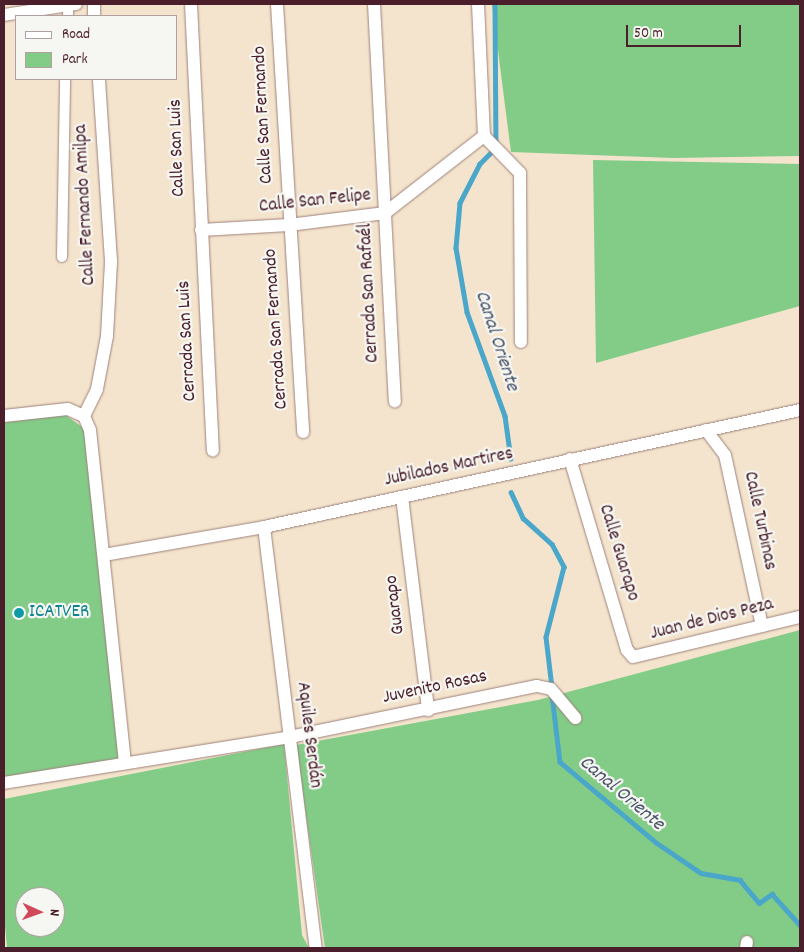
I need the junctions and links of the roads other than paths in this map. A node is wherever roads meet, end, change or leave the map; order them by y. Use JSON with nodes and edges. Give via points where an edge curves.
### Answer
{"nodes":[{"id":1,"x":191,"y":4,"type":"edge"},
{"id":2,"x":277,"y":4,"type":"edge"},
{"id":3,"x":374,"y":4,"type":"edge"},
{"id":4,"x":478,"y":4,"type":"edge"},
{"id":5,"x":71,"y":8,"type":"edge"},
{"id":6,"x":4,"y":15,"type":"edge"},
{"id":7,"x":65,"y":80,"type":"edge"},
{"id":8,"x":98,"y":80,"type":"edge"},
{"id":9,"x":484,"y":136,"type":"junction"},
{"id":10,"x":385,"y":213,"type":"junction"},
{"id":11,"x":289,"y":224,"type":"junction"},
{"id":12,"x":200,"y":230,"type":"junction"},
{"id":13,"x":62,"y":257,"type":"dead end"},
{"id":14,"x":521,"y":342,"type":"dead end"},
{"id":15,"x":395,"y":401,"type":"dead end"},
{"id":16,"x":800,"y":410,"type":"edge"},
{"id":17,"x":4,"y":416,"type":"edge"},
{"id":18,"x":84,"y":416,"type":"junction"},
{"id":19,"x":706,"y":430,"type":"junction"},
{"id":20,"x":303,"y":432,"type":"dead end"},
{"id":21,"x":213,"y":450,"type":"dead end"},
{"id":22,"x":570,"y":459,"type":"junction"},
{"id":23,"x":402,"y":497,"type":"junction"},
{"id":24,"x":264,"y":527,"type":"junction"},
{"id":25,"x":104,"y":555,"type":"junction"},
{"id":26,"x":800,"y":617,"type":"edge"},
{"id":27,"x":762,"y":626,"type":"junction"},
{"id":28,"x":633,"y":657,"type":"joint"},
{"id":29,"x":428,"y":710,"type":"junction"},
{"id":30,"x":575,"y":718,"type":"dead end"},
{"id":31,"x":290,"y":737,"type":"junction"},
{"id":32,"x":125,"y":763,"type":"junction"},
{"id":33,"x":4,"y":783,"type":"edge"},
{"id":34,"x":316,"y":948,"type":"edge"}],
"edges":[{"from":1,"to":12,"type":"street","name":"Calle San Luis"},
{"from":2,"to":11,"type":"street","name":"Calle San Fernando"},
{"from":3,"to":10,"type":"street","name":"Cerrada San Rafaél"},
{"from":4,"to":9,"type":"street"},
{"from":5,"to":6,"type":"street"},
{"from":7,"to":13,"type":"street"},
{"from":8,"to":18,"type":"street","name":"Calle Fernando Amilpa","via":[[111,261],[107,336],[97,389]]},
{"from":9,"to":10,"type":"street","name":"Calle San Felipe"},
{"from":9,"to":14,"type":"street","via":[[520,173]]},
{"from":10,"to":11,"type":"street","name":"Calle San Felipe"},
{"from":10,"to":15,"type":"street","name":"Cerrada San Rafaél"},
{"from":11,"to":12,"type":"street","name":"Calle San Felipe"},
{"from":11,"to":20,"type":"street","name":"Cerrada San Fernando"},
{"from":12,"to":21,"type":"street","name":"Cerrada San Luis"},
{"from":16,"to":19,"type":"street","name":"Jubilados Martires"},
{"from":17,"to":18,"type":"street","via":[[68,409]]},
{"from":18,"to":25,"type":"street","via":[[90,430]]},
{"from":19,"to":22,"type":"street","name":"Jubilados Martires"},
{"from":19,"to":27,"type":"street","name":"Calle Turbinas","via":[[725,455]]},
{"from":22,"to":23,"type":"street","name":"Jubilados Martires"},
{"from":22,"to":28,"type":"street","name":"Calle Guarapo","via":[[627,650]]},
{"from":23,"to":24,"type":"street","name":"Jubilados Martires"},
{"from":23,"to":29,"type":"street","name":"Guarapo"},
{"from":24,"to":25,"type":"street","name":"Jubilados Martires"},
{"from":24,"to":31,"type":"street","name":"Aquiles Serdán"},
{"from":25,"to":32,"type":"street"},
{"from":26,"to":27,"type":"street","name":"Juan de Dios Peza"},
{"from":27,"to":28,"type":"street","name":"Juan de Dios Peza"},
{"from":29,"to":30,"type":"street","name":"Juvenito Rosas","via":[[537,686],[550,689]]},
{"from":29,"to":31,"type":"street","name":"Juvenito Rosas"},
{"from":31,"to":32,"type":"street","name":"Juvenito Rosas"},
{"from":31,"to":34,"type":"street","name":"Aquiles Serdán"},
{"from":32,"to":33,"type":"street","name":"Juvenito Rosas"}]}
